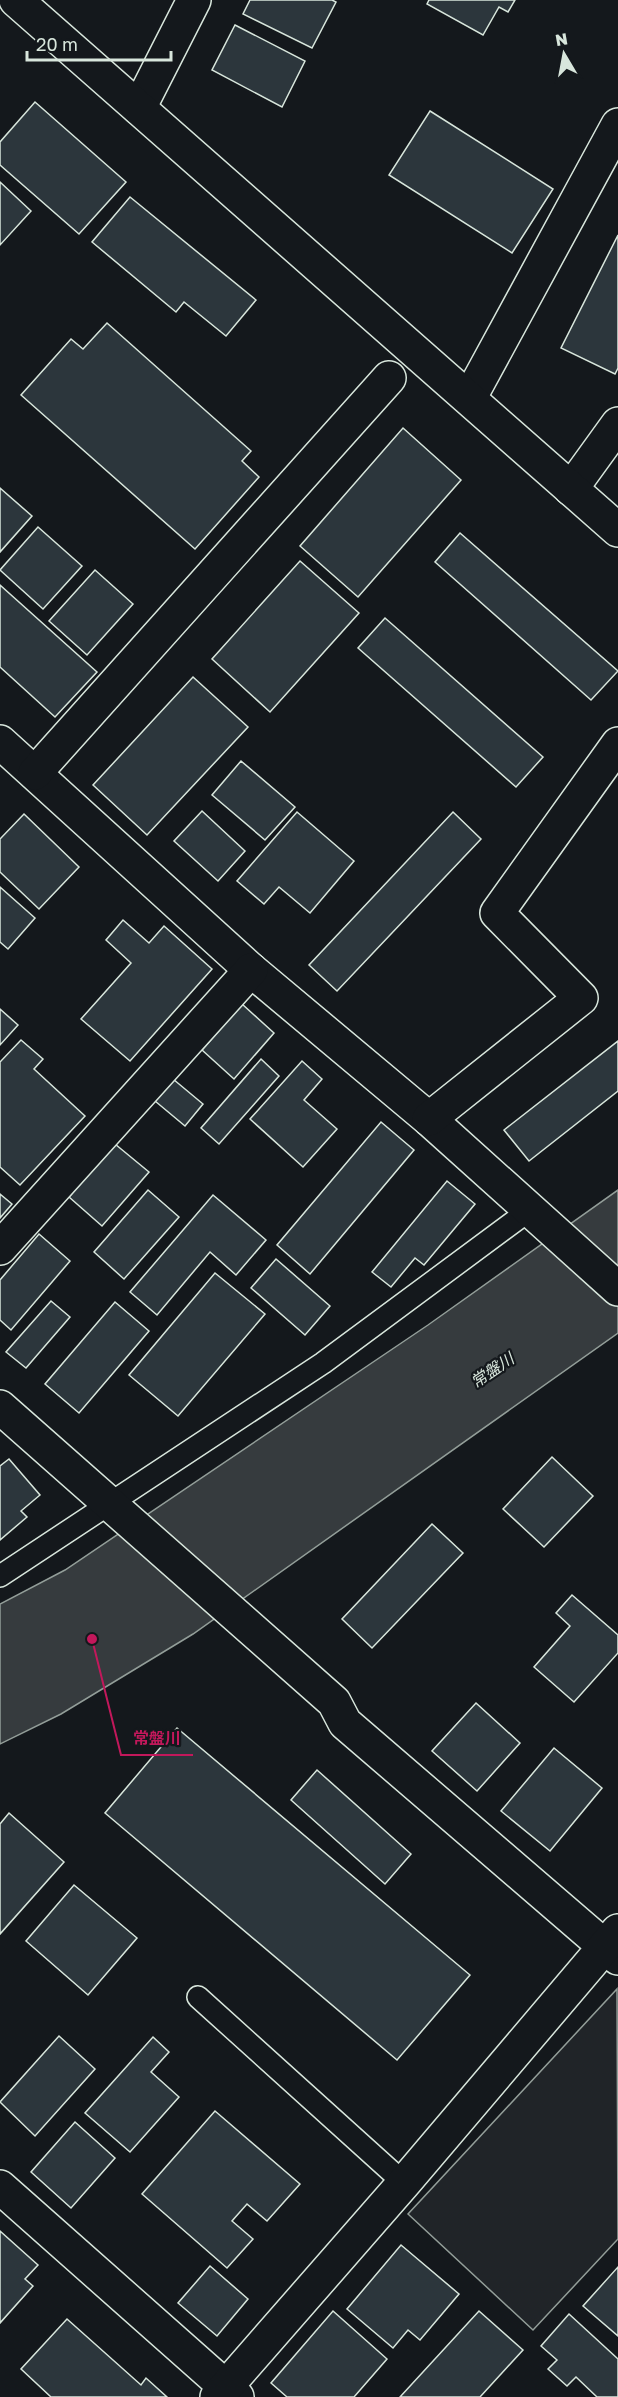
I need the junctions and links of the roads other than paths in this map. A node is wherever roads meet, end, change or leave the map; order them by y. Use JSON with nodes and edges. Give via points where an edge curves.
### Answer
{"nodes":[{"id":1,"x":16,"y":0,"type":"edge"},
{"id":2,"x":194,"y":0,"type":"edge"},
{"id":3,"x":139,"y":108,"type":"junction"},
{"id":4,"x":618,"y":125,"type":"edge"},
{"id":5,"x":389,"y":378,"type":"dead end"},
{"id":6,"x":470,"y":398,"type":"junction"},
{"id":7,"x":618,"y":424,"type":"edge"},
{"id":8,"x":571,"y":489,"type":"junction"},
{"id":9,"x":618,"y":530,"type":"edge"},
{"id":10,"x":0,"y":742,"type":"edge"},
{"id":11,"x":618,"y":744,"type":"edge"},
{"id":12,"x":35,"y":773,"type":"junction"},
{"id":13,"x":251,"y":970,"type":"junction"},
{"id":14,"x":429,"y":1119,"type":"junction"},
{"id":15,"x":539,"y":1215,"type":"junction"},
{"id":16,"x":0,"y":1248,"type":"edge"},
{"id":17,"x":618,"y":1289,"type":"edge"},
{"id":18,"x":0,"y":1407,"type":"edge"},
{"id":19,"x":113,"y":1506,"type":"junction"},
{"id":20,"x":0,"y":1576,"type":"edge"},
{"id":21,"x":613,"y":1945,"type":"edge"},
{"id":22,"x":198,"y":1997,"type":"dead end"},
{"id":23,"x":404,"y":2183,"type":"junction"},
{"id":24,"x":0,"y":2187,"type":"edge"},
{"id":25,"x":226,"y":2394,"type":"edge"}],
"edges":[{"from":1,"to":3,"type":"street"},
{"from":2,"to":3,"type":"street"},
{"from":3,"to":6,"type":"street"},
{"from":4,"to":6,"type":"street"},
{"from":5,"to":12,"type":"street"},
{"from":6,"to":8,"type":"street"},
{"from":7,"to":8,"type":"street"},
{"from":8,"to":9,"type":"street"},
{"from":10,"to":12,"type":"street"},
{"from":11,"to":14,"type":"street","via":[[497,913],[581,998]]},
{"from":12,"to":13,"type":"street"},
{"from":13,"to":14,"type":"street"},
{"from":13,"to":16,"type":"street"},
{"from":14,"to":15,"type":"street"},
{"from":15,"to":17,"type":"street"},
{"from":15,"to":19,"type":"lane"},
{"from":18,"to":19,"type":"street"},
{"from":19,"to":20,"type":"lane"},
{"from":19,"to":21,"type":"street","via":[[334,1702],[345,1723]]},
{"from":21,"to":23,"type":"street"},
{"from":22,"to":23,"type":"lane"},
{"from":23,"to":25,"type":"street"},
{"from":24,"to":25,"type":"street"}]}
